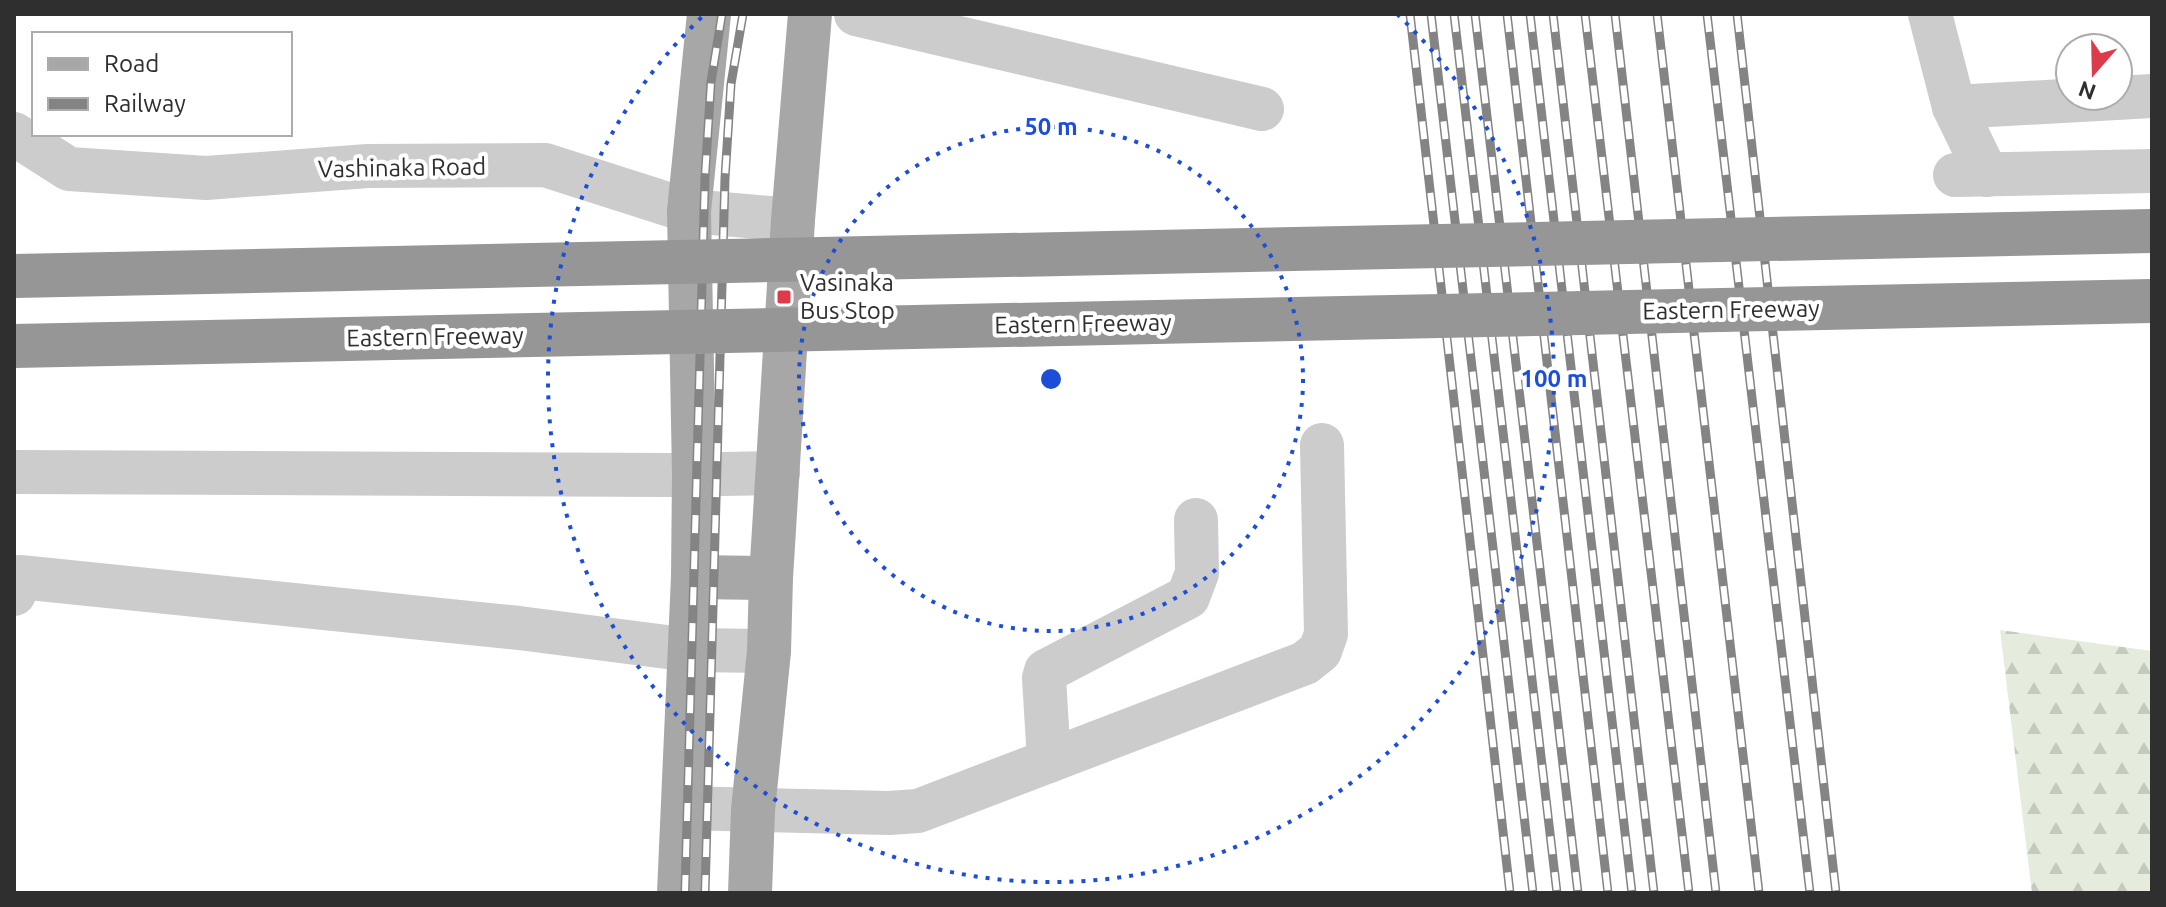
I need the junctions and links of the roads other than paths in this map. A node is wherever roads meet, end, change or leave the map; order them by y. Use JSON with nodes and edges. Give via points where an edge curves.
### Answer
{"nodes":[{"id":1,"x":709,"y":14,"type":"edge"},
{"id":2,"x":810,"y":14,"type":"edge"},
{"id":3,"x":856,"y":14,"type":"edge"},
{"id":4,"x":1930,"y":14,"type":"edge"},
{"id":5,"x":2152,"y":96,"type":"edge"},
{"id":6,"x":1954,"y":107,"type":"junction"},
{"id":7,"x":1262,"y":109,"type":"dead end"},
{"id":8,"x":14,"y":134,"type":"edge"},
{"id":9,"x":2152,"y":171,"type":"edge"},
{"id":10,"x":689,"y":211,"type":"junction"},
{"id":11,"x":793,"y":220,"type":"junction"},
{"id":12,"x":2152,"y":231,"type":"edge"},
{"id":13,"x":14,"y":276,"type":"edge"},
{"id":14,"x":2152,"y":301,"type":"edge"},
{"id":15,"x":14,"y":346,"type":"edge"},
{"id":16,"x":1322,"y":445,"type":"dead end"},
{"id":17,"x":14,"y":472,"type":"edge"},
{"id":18,"x":778,"y":473,"type":"junction"},
{"id":19,"x":694,"y":474,"type":"junction"},
{"id":20,"x":1196,"y":520,"type":"dead end"},
{"id":21,"x":693,"y":577,"type":"junction"},
{"id":22,"x":771,"y":578,"type":"junction"},
{"id":23,"x":14,"y":594,"type":"edge"},
{"id":24,"x":690,"y":650,"type":"junction"},
{"id":25,"x":769,"y":651,"type":"junction"},
{"id":26,"x":1049,"y":761,"type":"junction"},
{"id":27,"x":683,"y":808,"type":"junction"},
{"id":28,"x":753,"y":810,"type":"junction"},
{"id":29,"x":679,"y":893,"type":"edge"},
{"id":30,"x":750,"y":893,"type":"edge"}],
"edges":[{"from":1,"to":10,"type":"main road"},
{"from":2,"to":11,"type":"main road"},
{"from":3,"to":7,"type":"street"},
{"from":4,"to":6,"type":"street"},
{"from":5,"to":6,"type":"street"},
{"from":6,"to":9,"type":"street","via":[[1971,175]]},
{"from":8,"to":10,"type":"street","name":"Vashinaka Road","via":[[69,169],[206,178],[368,166],[545,165]]},
{"from":10,"to":11,"type":"street","name":"Vashinaka Road"},
{"from":10,"to":19,"type":"main road"},
{"from":11,"to":18,"type":"main road"},
{"from":12,"to":13,"type":"highway","bridge":true},
{"from":14,"to":15,"type":"highway","name":"Eastern Freeway","bridge":true},
{"from":16,"to":26,"type":"street","via":[[1326,634],[1320,651],[1305,663]]},
{"from":17,"to":19,"type":"street"},
{"from":18,"to":19,"type":"street"},
{"from":18,"to":22,"type":"main road"},
{"from":19,"to":21,"type":"main road"},
{"from":20,"to":26,"type":"street","via":[[1197,573],[1188,597],[1046,671]]},
{"from":21,"to":22,"type":"main road"},
{"from":21,"to":24,"type":"main road"},
{"from":22,"to":25,"type":"main road"},
{"from":23,"to":24,"type":"street","via":[[20,577]]},
{"from":24,"to":25,"type":"street"},
{"from":24,"to":27,"type":"main road"},
{"from":25,"to":28,"type":"main road"},
{"from":26,"to":28,"type":"street","via":[[918,811]]},
{"from":27,"to":28,"type":"street"},
{"from":27,"to":29,"type":"main road"},
{"from":28,"to":30,"type":"main road"}]}
